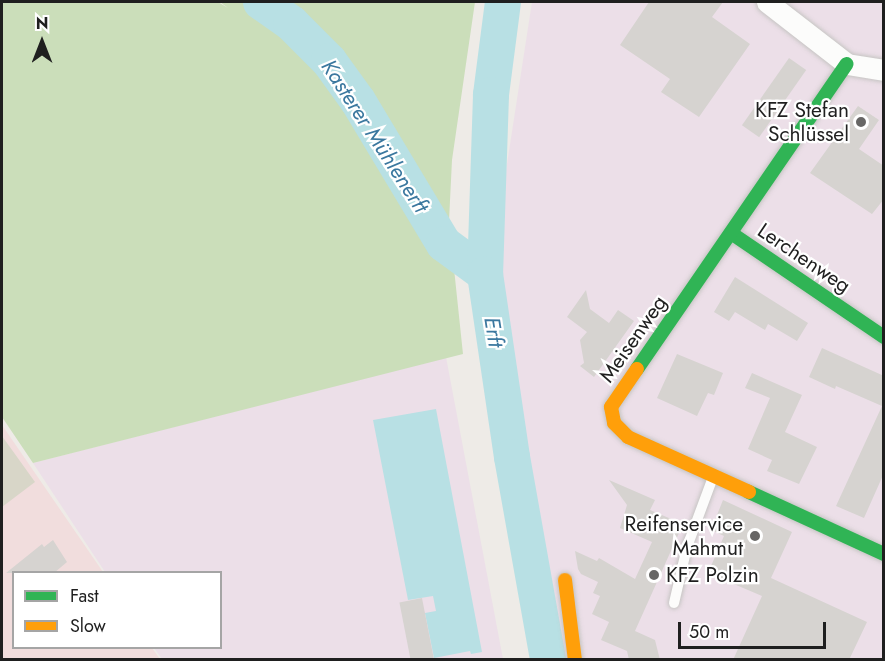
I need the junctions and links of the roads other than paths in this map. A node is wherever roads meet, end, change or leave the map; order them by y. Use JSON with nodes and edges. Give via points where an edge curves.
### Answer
{"nodes":[{"id":1,"x":767,"y":2,"type":"edge"},
{"id":2,"x":847,"y":64,"type":"junction"},
{"id":3,"x":884,"y":70,"type":"edge"},
{"id":4,"x":731,"y":233,"type":"junction"},
{"id":5,"x":884,"y":337,"type":"edge"},
{"id":6,"x":714,"y":476,"type":"junction"},
{"id":7,"x":884,"y":554,"type":"edge"},
{"id":8,"x":565,"y":580,"type":"dead end"},
{"id":9,"x":674,"y":603,"type":"dead end"},
{"id":10,"x":575,"y":660,"type":"edge"}],
"edges":[{"from":1,"to":2,"type":"street"},
{"from":2,"to":3,"type":"street"},
{"from":2,"to":4,"type":"street","name":"Meisenweg"},
{"from":4,"to":5,"type":"street","name":"Lerchenweg"},
{"from":4,"to":6,"type":"street","name":"Meisenweg","via":[[611,407],[614,423],[628,438]]},
{"from":6,"to":7,"type":"street","name":"Meisenweg"},
{"from":6,"to":9,"type":"lane","via":[[687,547]]},
{"from":8,"to":10,"type":"street"}]}
